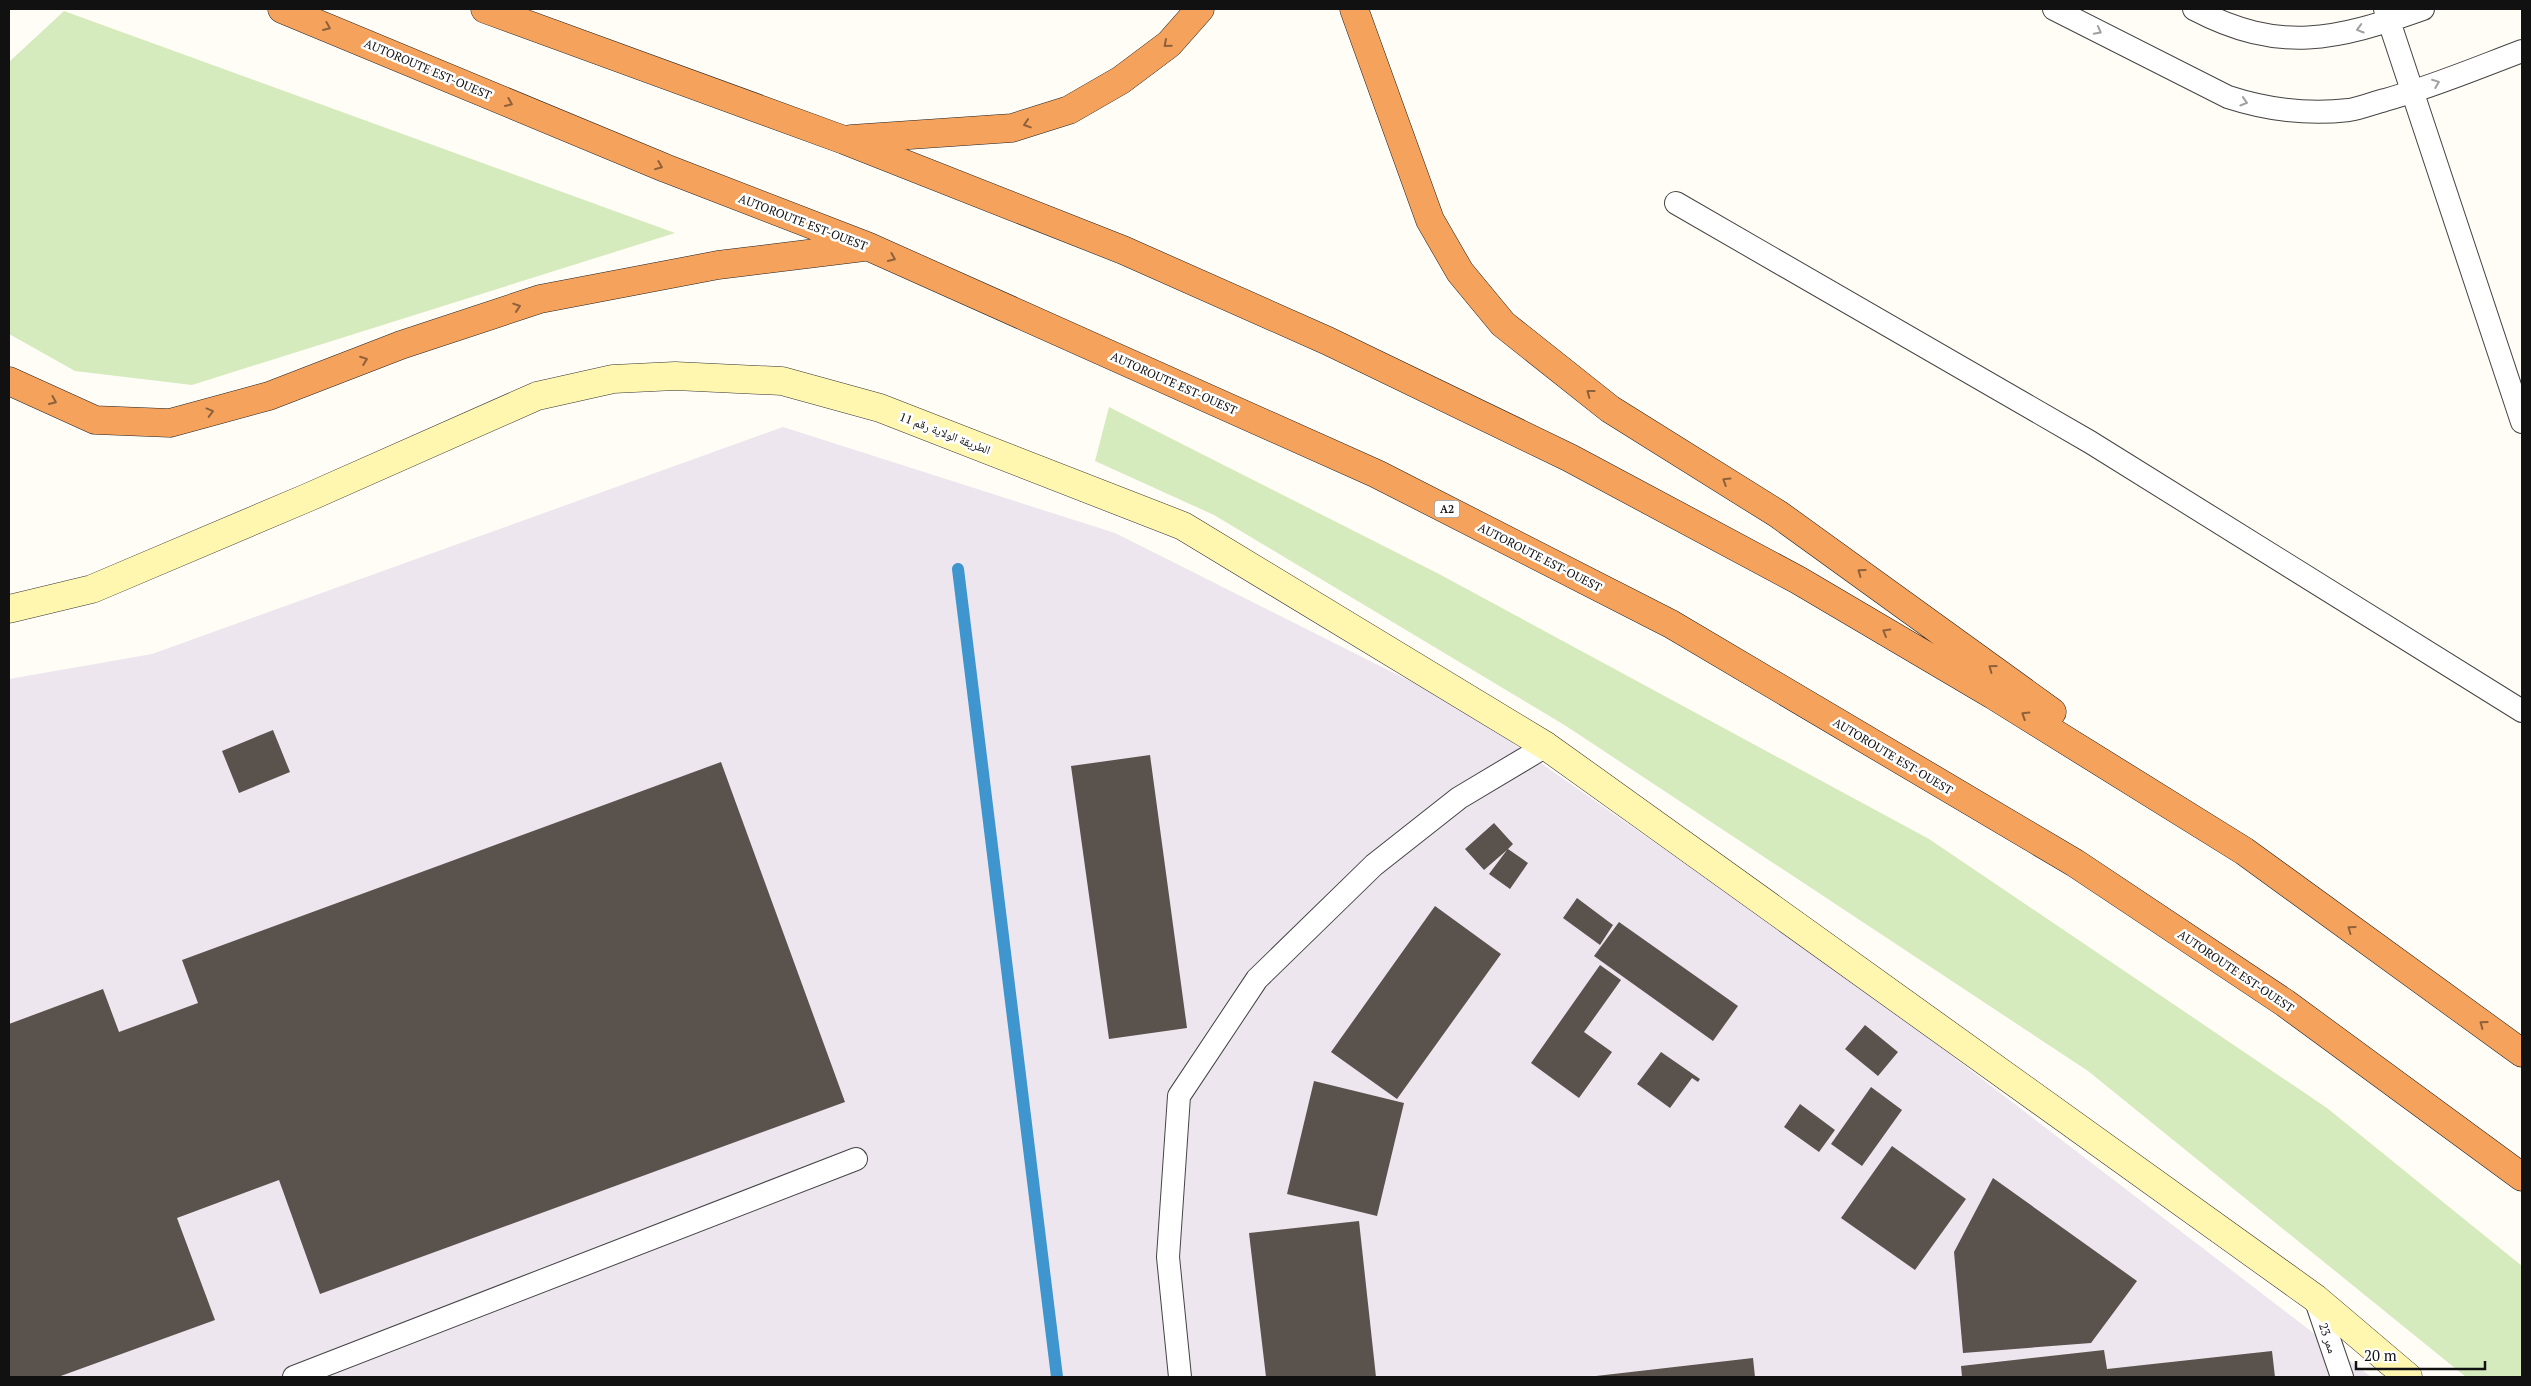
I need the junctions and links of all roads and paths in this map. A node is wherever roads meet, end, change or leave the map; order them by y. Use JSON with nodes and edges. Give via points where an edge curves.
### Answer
{"nodes":[{"id":1,"x":282,"y":9,"type":"edge"},
{"id":2,"x":485,"y":9,"type":"edge"},
{"id":3,"x":1200,"y":9,"type":"edge"},
{"id":4,"x":1354,"y":9,"type":"edge"},
{"id":5,"x":2054,"y":9,"type":"edge"},
{"id":6,"x":2194,"y":9,"type":"edge"},
{"id":7,"x":2423,"y":9,"type":"edge"},
{"id":8,"x":2387,"y":15,"type":"edge"},
{"id":9,"x":2522,"y":50,"type":"edge"},
{"id":10,"x":2412,"y":92,"type":"junction"},
{"id":11,"x":844,"y":140,"type":"junction"},
{"id":12,"x":1676,"y":203,"type":"dead end"},
{"id":13,"x":867,"y":246,"type":"junction"},
{"id":14,"x":9,"y":381,"type":"edge"},
{"id":15,"x":2522,"y":422,"type":"edge"},
{"id":16,"x":9,"y":609,"type":"edge"},
{"id":17,"x":2522,"y":711,"type":"edge"},
{"id":18,"x":1546,"y":746,"type":"junction"},
{"id":19,"x":2244,"y":851,"type":"junction"},
{"id":20,"x":2522,"y":1052,"type":"edge"},
{"id":21,"x":856,"y":1160,"type":"dead end"},
{"id":22,"x":2522,"y":1177,"type":"edge"},
{"id":23,"x":2314,"y":1298,"type":"junction"},
{"id":24,"x":294,"y":1377,"type":"edge"},
{"id":25,"x":1180,"y":1377,"type":"edge"},
{"id":26,"x":2342,"y":1377,"type":"edge"},
{"id":27,"x":2408,"y":1377,"type":"edge"}],
"edges":[{"from":1,"to":13,"type":"highway","name":"AUTOROUTE EST-OUEST","number":"A2","one_way":true,"via":[[665,168]]},
{"from":2,"to":11,"type":"highway"},
{"from":3,"to":11,"type":"highway","one_way":true,"via":[[1169,44],[1121,80],[1069,110],[1012,128]]},
{"from":19,"to":4,"type":"highway","one_way":true,"via":[[1807,534],[1610,409],[1503,324],[1460,272],[1430,220]]},
{"from":5,"to":10,"type":"lane","one_way":true,"via":[[2200,85],[2258,106],[2289,111],[2351,110]]},
{"from":8,"to":6,"type":"lane","one_way":true,"via":[[2338,35],[2311,39],[2284,38],[2232,27]]},
{"from":7,"to":8,"type":"lane"},
{"from":8,"to":10,"type":"lane"},
{"from":10,"to":9,"type":"lane","one_way":true},
{"from":10,"to":15,"type":"lane"},
{"from":19,"to":11,"type":"highway","one_way":true,"via":[[1993,694],[1798,580],[1570,458],[1328,341],[1132,254]]},
{"from":12,"to":17,"type":"lane","via":[[2090,442]]},
{"from":14,"to":13,"type":"highway","one_way":true,"via":[[95,420],[170,423],[268,396],[401,345],[540,299],[718,265]]},
{"from":13,"to":22,"type":"highway","name":"AUTOROUTE EST-OUEST","number":"A2","one_way":true,"via":[[1377,474],[1671,624],[2075,863],[2285,1003]]},
{"from":16,"to":18,"type":"main road","name":"الطريقة الولاية رقم 11","via":[[92,589],[537,396],[613,379],[675,376],[782,381],[880,408],[1183,526]]},
{"from":18,"to":23,"type":"main road","name":"الطريقة الولاية رقم 11"},
{"from":18,"to":25,"type":"lane","via":[[1459,798],[1374,865],[1257,979],[1179,1096],[1168,1257]]},
{"from":20,"to":19,"type":"highway","one_way":true},
{"from":21,"to":24,"type":"lane"},
{"from":23,"to":26,"type":"lane","name":"ممر 23"},
{"from":23,"to":27,"type":"main road","name":"الطريقة الولاية رقم 11"}]}
